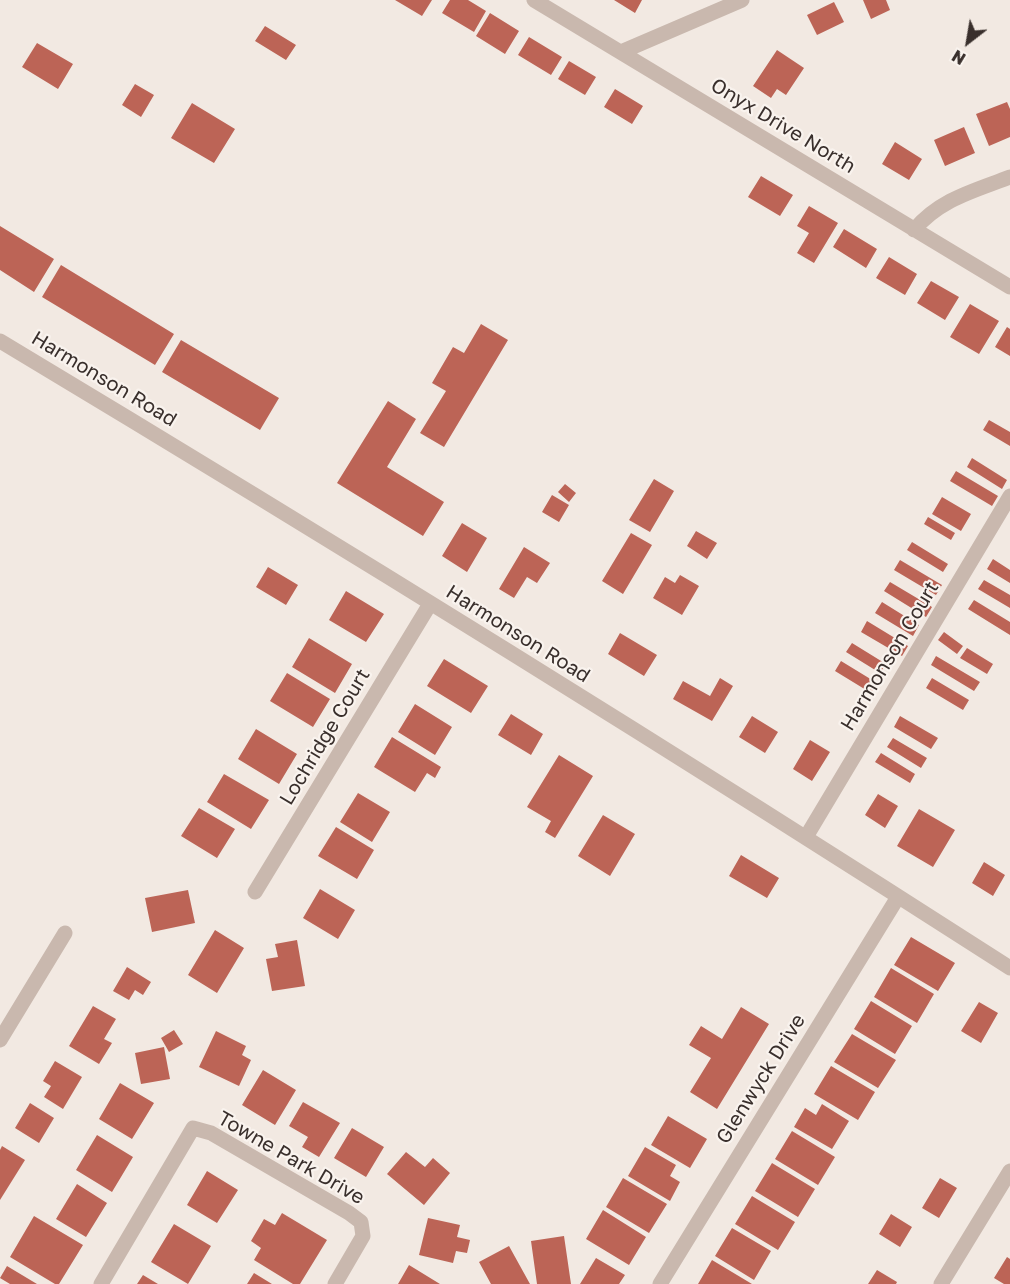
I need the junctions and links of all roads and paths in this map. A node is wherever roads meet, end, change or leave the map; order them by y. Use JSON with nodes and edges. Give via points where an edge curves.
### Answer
{"nodes":[{"id":1,"x":534,"y":0,"type":"edge"},
{"id":2,"x":742,"y":0,"type":"edge"},
{"id":3,"x":621,"y":52,"type":"junction"},
{"id":4,"x":1010,"y":177,"type":"edge"},
{"id":5,"x":914,"y":230,"type":"junction"},
{"id":6,"x":1010,"y":287,"type":"edge"},
{"id":7,"x":0,"y":341,"type":"edge"},
{"id":8,"x":1010,"y":496,"type":"edge"},
{"id":9,"x":430,"y":604,"type":"junction"},
{"id":10,"x":806,"y":837,"type":"junction"},
{"id":11,"x":255,"y":892,"type":"dead end"},
{"id":12,"x":898,"y":897,"type":"junction"},
{"id":13,"x":65,"y":933,"type":"dead end"},
{"id":14,"x":1010,"y":968,"type":"edge"},
{"id":15,"x":0,"y":1040,"type":"edge"},
{"id":16,"x":1010,"y":1171,"type":"edge"},
{"id":17,"x":101,"y":1284,"type":"edge"},
{"id":18,"x":335,"y":1284,"type":"edge"},
{"id":19,"x":660,"y":1284,"type":"edge"},
{"id":20,"x":941,"y":1284,"type":"edge"}],
"edges":[{"from":1,"to":3,"type":"street","name":"Onyx Drive North"},
{"from":2,"to":3,"type":"street"},
{"from":3,"to":5,"type":"street","name":"Onyx Drive North"},
{"from":4,"to":5,"type":"street","via":[[958,196],[927,215]]},
{"from":5,"to":6,"type":"street","name":"Onyx Drive North"},
{"from":7,"to":9,"type":"street","name":"Harmonson Road"},
{"from":8,"to":10,"type":"street","name":"Harmonson Court"},
{"from":9,"to":10,"type":"street","name":"Harmonson Road"},
{"from":9,"to":11,"type":"street","name":"Lochridge Court"},
{"from":10,"to":12,"type":"street","name":"Harmonson Road"},
{"from":12,"to":14,"type":"street","name":"Harmonson Road"},
{"from":12,"to":19,"type":"street","name":"Glenwyck Drive"},
{"from":13,"to":15,"type":"street"},
{"from":16,"to":20,"type":"street"},
{"from":17,"to":18,"type":"street","name":"Towne Park Drive","via":[[193,1128],[211,1133],[361,1222],[363,1236]]}]}
